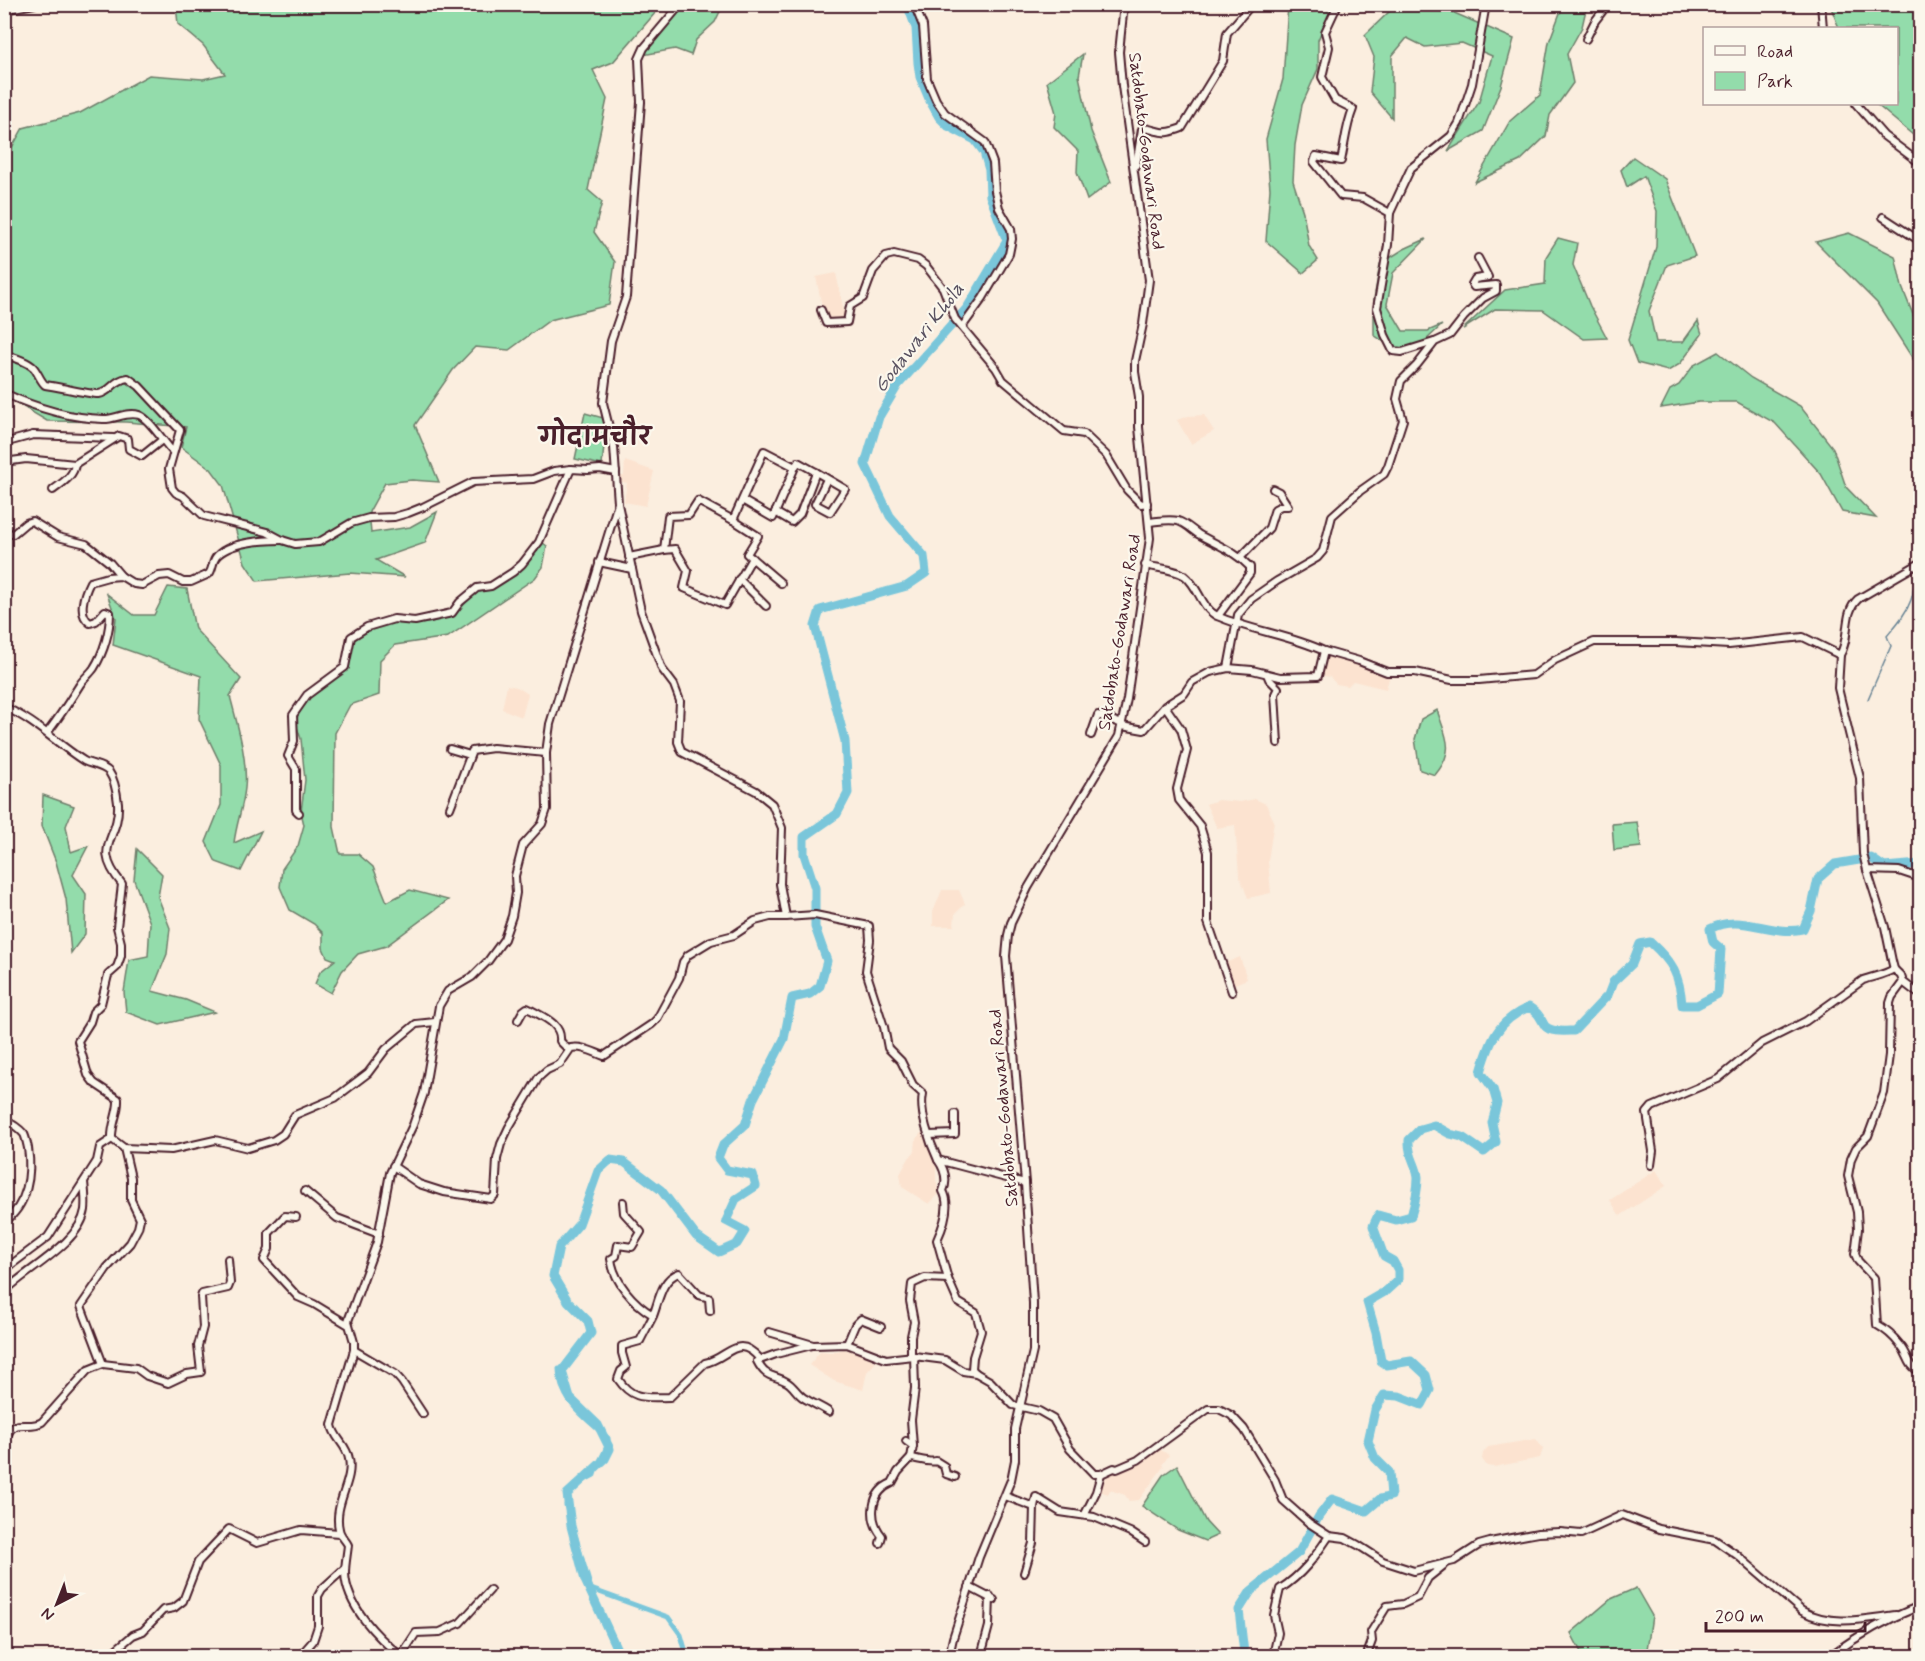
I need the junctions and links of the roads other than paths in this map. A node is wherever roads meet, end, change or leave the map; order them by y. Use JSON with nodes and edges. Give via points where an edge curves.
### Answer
{"nodes":[{"id":1,"x":34,"y":4,"type":"edge"},
{"id":2,"x":681,"y":4,"type":"edge"},
{"id":3,"x":914,"y":4,"type":"edge"},
{"id":4,"x":1124,"y":4,"type":"edge"},
{"id":5,"x":1252,"y":4,"type":"edge"},
{"id":6,"x":1338,"y":4,"type":"edge"},
{"id":7,"x":1486,"y":4,"type":"edge"},
{"id":8,"x":1608,"y":4,"type":"edge"},
{"id":9,"x":1821,"y":4,"type":"edge"},
{"id":10,"x":4,"y":10,"type":"edge"},
{"id":11,"x":1823,"y":27,"type":"edge"},
{"id":12,"x":1586,"y":39,"type":"dead end"},
{"id":13,"x":1857,"y":105,"type":"edge"},
{"id":14,"x":1920,"y":163,"type":"edge"},
{"id":15,"x":1135,"y":168,"type":"junction"},
{"id":16,"x":1390,"y":213,"type":"junction"},
{"id":17,"x":1883,"y":217,"type":"dead end"},
{"id":18,"x":1920,"y":239,"type":"edge"},
{"id":19,"x":1478,"y":258,"type":"dead end"},
{"id":20,"x":821,"y":310,"type":"dead end"},
{"id":21,"x":962,"y":327,"type":"junction"},
{"id":22,"x":1436,"y":342,"type":"junction"},
{"id":23,"x":4,"y":355,"type":"edge"},
{"id":24,"x":4,"y":393,"type":"edge"},
{"id":25,"x":114,"y":438,"type":"junction"},
{"id":26,"x":162,"y":440,"type":"junction"},
{"id":27,"x":4,"y":443,"type":"edge"},
{"id":28,"x":173,"y":452,"type":"junction"},
{"id":29,"x":4,"y":462,"type":"edge"},
{"id":30,"x":75,"y":464,"type":"junction"},
{"id":31,"x":795,"y":467,"type":"junction"},
{"id":32,"x":571,"y":469,"type":"junction"},
{"id":33,"x":616,"y":472,"type":"junction"},
{"id":34,"x":816,"y":472,"type":"junction"},
{"id":35,"x":827,"y":478,"type":"junction"},
{"id":36,"x":1272,"y":489,"type":"dead end"},
{"id":37,"x":53,"y":490,"type":"dead end"},
{"id":38,"x":742,"y":500,"type":"junction"},
{"id":39,"x":618,"y":503,"type":"junction"},
{"id":40,"x":1147,"y":503,"type":"junction"},
{"id":41,"x":776,"y":512,"type":"junction"},
{"id":42,"x":733,"y":520,"type":"junction"},
{"id":43,"x":1149,"y":522,"type":"junction"},
{"id":44,"x":4,"y":532,"type":"edge"},
{"id":45,"x":282,"y":540,"type":"junction"},
{"id":46,"x":664,"y":550,"type":"junction"},
{"id":47,"x":629,"y":557,"type":"junction"},
{"id":48,"x":1241,"y":557,"type":"junction"},
{"id":49,"x":752,"y":558,"type":"junction"},
{"id":50,"x":599,"y":562,"type":"junction"},
{"id":51,"x":1920,"y":563,"type":"edge"},
{"id":52,"x":1145,"y":565,"type":"junction"},
{"id":53,"x":632,"y":569,"type":"junction"},
{"id":54,"x":121,"y":576,"type":"junction"},
{"id":55,"x":739,"y":579,"type":"junction"},
{"id":56,"x":781,"y":583,"type":"dead end"},
{"id":57,"x":766,"y":606,"type":"dead end"},
{"id":58,"x":1218,"y":616,"type":"junction"},
{"id":59,"x":1237,"y":622,"type":"junction"},
{"id":60,"x":1324,"y":651,"type":"junction"},
{"id":61,"x":1840,"y":655,"type":"junction"},
{"id":62,"x":1228,"y":668,"type":"junction"},
{"id":63,"x":1267,"y":674,"type":"junction"},
{"id":64,"x":1165,"y":706,"type":"junction"},
{"id":65,"x":4,"y":707,"type":"edge"},
{"id":66,"x":1122,"y":725,"type":"junction"},
{"id":67,"x":47,"y":733,"type":"junction"},
{"id":68,"x":1090,"y":735,"type":"dead end"},
{"id":69,"x":1278,"y":743,"type":"dead end"},
{"id":70,"x":450,"y":749,"type":"dead end"},
{"id":71,"x":546,"y":753,"type":"junction"},
{"id":72,"x":470,"y":755,"type":"junction"},
{"id":73,"x":450,"y":808,"type":"dead end"},
{"id":74,"x":299,"y":813,"type":"dead end"},
{"id":75,"x":1866,"y":868,"type":"junction"},
{"id":76,"x":1920,"y":878,"type":"edge"},
{"id":77,"x":790,"y":916,"type":"junction"},
{"id":78,"x":1894,"y":969,"type":"junction"},
{"id":79,"x":1903,"y":982,"type":"junction"},
{"id":80,"x":1232,"y":992,"type":"dead end"},
{"id":81,"x":1920,"y":995,"type":"edge"},
{"id":82,"x":518,"y":1020,"type":"dead end"},
{"id":83,"x":435,"y":1022,"type":"junction"},
{"id":84,"x":569,"y":1050,"type":"junction"},
{"id":85,"x":955,"y":1114,"type":"dead end"},
{"id":86,"x":4,"y":1120,"type":"edge"},
{"id":87,"x":929,"y":1135,"type":"junction"},
{"id":88,"x":112,"y":1139,"type":"junction"},
{"id":89,"x":124,"y":1148,"type":"junction"},
{"id":90,"x":938,"y":1160,"type":"junction"},
{"id":91,"x":1651,"y":1165,"type":"dead end"},
{"id":92,"x":393,"y":1166,"type":"junction"},
{"id":93,"x":84,"y":1182,"type":"junction"},
{"id":94,"x":1025,"y":1183,"type":"junction"},
{"id":95,"x":305,"y":1191,"type":"dead end"},
{"id":96,"x":623,"y":1202,"type":"dead end"},
{"id":97,"x":296,"y":1217,"type":"dead end"},
{"id":98,"x":4,"y":1221,"type":"edge"},
{"id":99,"x":379,"y":1234,"type":"junction"},
{"id":100,"x":228,"y":1260,"type":"dead end"},
{"id":101,"x":4,"y":1270,"type":"edge"},
{"id":102,"x":948,"y":1279,"type":"junction"},
{"id":103,"x":4,"y":1292,"type":"edge"},
{"id":104,"x":711,"y":1311,"type":"dead end"},
{"id":105,"x":653,"y":1315,"type":"junction"},
{"id":106,"x":347,"y":1324,"type":"junction"},
{"id":107,"x":881,"y":1327,"type":"dead end"},
{"id":108,"x":769,"y":1332,"type":"dead end"},
{"id":109,"x":847,"y":1344,"type":"junction"},
{"id":110,"x":813,"y":1345,"type":"junction"},
{"id":111,"x":354,"y":1350,"type":"junction"},
{"id":112,"x":913,"y":1356,"type":"junction"},
{"id":113,"x":760,"y":1359,"type":"junction"},
{"id":114,"x":102,"y":1364,"type":"junction"},
{"id":115,"x":1920,"y":1372,"type":"edge"},
{"id":116,"x":976,"y":1373,"type":"junction"},
{"id":117,"x":1019,"y":1407,"type":"junction"},
{"id":118,"x":829,"y":1412,"type":"dead end"},
{"id":119,"x":423,"y":1414,"type":"dead end"},
{"id":120,"x":8,"y":1434,"type":"dead end"},
{"id":121,"x":906,"y":1441,"type":"dead end"},
{"id":122,"x":913,"y":1446,"type":"junction"},
{"id":123,"x":911,"y":1458,"type":"junction"},
{"id":124,"x":1101,"y":1474,"type":"junction"},
{"id":125,"x":955,"y":1477,"type":"dead end"},
{"id":126,"x":1005,"y":1496,"type":"junction"},
{"id":127,"x":1034,"y":1507,"type":"junction"},
{"id":128,"x":1085,"y":1514,"type":"junction"},
{"id":129,"x":339,"y":1533,"type":"junction"},
{"id":130,"x":1329,"y":1536,"type":"junction"},
{"id":131,"x":1145,"y":1542,"type":"dead end"},
{"id":132,"x":880,"y":1543,"type":"dead end"},
{"id":133,"x":1446,"y":1563,"type":"junction"},
{"id":134,"x":345,"y":1567,"type":"junction"},
{"id":135,"x":1024,"y":1573,"type":"dead end"},
{"id":136,"x":969,"y":1587,"type":"junction"},
{"id":137,"x":490,"y":1590,"type":"dead end"},
{"id":138,"x":1920,"y":1606,"type":"edge"},
{"id":139,"x":1896,"y":1615,"type":"junction"},
{"id":140,"x":1368,"y":1652,"type":"dead end"},
{"id":141,"x":99,"y":1656,"type":"edge"},
{"id":142,"x":300,"y":1656,"type":"edge"},
{"id":143,"x":401,"y":1656,"type":"edge"},
{"id":144,"x":949,"y":1656,"type":"edge"},
{"id":145,"x":981,"y":1656,"type":"edge"},
{"id":146,"x":1273,"y":1656,"type":"edge"},
{"id":147,"x":1830,"y":1656,"type":"edge"}],
"edges":[{"from":1,"to":10,"type":"street"},
{"from":2,"to":33,"type":"street","via":[[644,48],[638,65],[641,102],[626,297],[611,341],[603,403]]},
{"from":3,"to":21,"type":"street","via":[[923,26],[927,79],[936,100],[945,113],[985,142],[993,163],[999,208],[1011,230],[1010,254]]},
{"from":4,"to":15,"type":"street","name":"Satdobato-Godawari Road","via":[[1119,52]]},
{"from":5,"to":15,"type":"street","via":[[1227,33],[1223,61],[1182,128],[1169,132],[1142,129]]},
{"from":6,"to":16,"type":"street","via":[[1325,32],[1329,47],[1323,76],[1335,100],[1353,109],[1341,161],[1316,156],[1314,162],[1341,196],[1363,198]]},
{"from":7,"to":16,"type":"street","via":[[1472,84],[1459,123],[1451,136],[1411,168]]},
{"from":8,"to":12,"type":"street"},
{"from":9,"to":11,"type":"street"},
{"from":13,"to":14,"type":"street","via":[[1884,136]]},
{"from":15,"to":40,"type":"street","name":"Satdobato-Godawari Road","via":[[1149,280],[1135,361]]},
{"from":16,"to":22,"type":"street","via":[[1377,308],[1385,335],[1394,351]]},
{"from":17,"to":18,"type":"street"},
{"from":19,"to":22,"type":"street","via":[[1488,277],[1475,279],[1472,284],[1496,285],[1496,291],[1483,298],[1450,335]]},
{"from":20,"to":21,"type":"street","via":[[826,323],[847,322],[850,306],[863,298],[873,271],[886,256],[894,254],[926,266],[943,288]]},
{"from":21,"to":40,"type":"street","via":[[1003,380],[1064,431],[1084,434],[1106,455],[1127,490],[1141,504]]},
{"from":22,"to":59,"type":"street","via":[[1401,381],[1397,399],[1403,420],[1384,474],[1332,516],[1323,551],[1317,558],[1251,599]]},
{"from":23,"to":28,"type":"street","via":[[34,368],[45,385],[98,394],[128,378],[180,430]]},
{"from":24,"to":26,"type":"street","via":[[61,413],[105,420],[139,415],[147,419]]},
{"from":25,"to":26,"type":"street","via":[[128,439],[129,449],[142,456]]},
{"from":25,"to":27,"type":"street","via":[[33,435]]},
{"from":25,"to":30,"type":"street"},
{"from":26,"to":28,"type":"street"},
{"from":28,"to":45,"type":"street","via":[[169,469],[172,488],[204,516],[267,532]]},
{"from":29,"to":30,"type":"street","via":[[26,459]]},
{"from":30,"to":37,"type":"street","via":[[68,478]]},
{"from":31,"to":34,"type":"street","via":[[798,462]]},
{"from":31,"to":38,"type":"street","via":[[764,452]]},
{"from":31,"to":41,"type":"street"},
{"from":32,"to":33,"type":"street"},
{"from":32,"to":45,"type":"street","via":[[533,479],[473,482],[408,513],[351,523],[319,542],[295,544]]},
{"from":32,"to":74,"type":"street","via":[[539,542],[513,573],[491,586],[477,588],[452,613],[415,621],[394,619],[367,627],[351,637],[345,667],[307,695],[293,715],[294,741],[288,756],[296,769]]},
{"from":33,"to":39,"type":"street"},
{"from":34,"to":35,"type":"street"},
{"from":34,"to":41,"type":"street","via":[[800,514],[792,522]]},
{"from":35,"to":35,"type":"street","via":[[815,504],[830,512],[845,489]]},
{"from":36,"to":48,"type":"street","via":[[1280,492],[1288,506],[1275,509],[1269,528]]},
{"from":38,"to":41,"type":"street","via":[[773,518]]},
{"from":38,"to":42,"type":"street"},
{"from":39,"to":47,"type":"street"},
{"from":39,"to":50,"type":"street"},
{"from":40,"to":43,"type":"street","name":"Satdobato-Godawari Road"},
{"from":42,"to":46,"type":"street","via":[[698,501],[688,514],[668,516]]},
{"from":42,"to":49,"type":"street","via":[[758,536],[747,554]]},
{"from":43,"to":48,"type":"street","via":[[1181,522]]},
{"from":43,"to":52,"type":"street","name":"Satdobato-Godawari Road"},
{"from":44,"to":54,"type":"street","via":[[13,534],[32,521],[58,537],[86,544]]},
{"from":45,"to":54,"type":"street","via":[[262,540],[230,548],[218,554],[209,574],[191,582],[169,575],[142,585]]},
{"from":46,"to":47,"type":"street"},
{"from":46,"to":55,"type":"street","via":[[675,549],[688,571],[684,588],[725,604]]},
{"from":47,"to":53,"type":"street"},
{"from":48,"to":58,"type":"street","via":[[1251,571]]},
{"from":49,"to":55,"type":"street"},
{"from":49,"to":56,"type":"street"},
{"from":50,"to":53,"type":"street"},
{"from":50,"to":71,"type":"street","via":[[558,693]]},
{"from":51,"to":61,"type":"street","via":[[1851,605],[1846,644]]},
{"from":52,"to":58,"type":"street","via":[[1184,575],[1209,611]]},
{"from":52,"to":66,"type":"street","name":"Satdobato-Godawari Road"},
{"from":53,"to":77,"type":"street","via":[[641,611],[662,669],[680,701],[678,742],[682,752],[756,791],[772,804],[779,818],[780,884]]},
{"from":54,"to":67,"type":"street","via":[[98,579],[86,589],[85,620],[96,621],[108,611],[107,635],[94,668]]},
{"from":55,"to":57,"type":"street"},
{"from":58,"to":59,"type":"street"},
{"from":59,"to":60,"type":"street"},
{"from":59,"to":62,"type":"street"},
{"from":60,"to":61,"type":"street","via":[[1387,672],[1415,672],[1452,680],[1534,675],[1594,642],[1729,645],[1803,637]]},
{"from":60,"to":63,"type":"street","via":[[1318,676]]},
{"from":61,"to":75,"type":"street","via":[[1839,688],[1860,778]]},
{"from":62,"to":63,"type":"street"},
{"from":62,"to":64,"type":"street","via":[[1200,676],[1184,694]]},
{"from":63,"to":69,"type":"street","via":[[1278,688]]},
{"from":64,"to":66,"type":"street","via":[[1144,730]]},
{"from":64,"to":80,"type":"street","via":[[1181,729],[1187,750],[1177,789],[1179,800],[1200,826],[1208,852],[1208,922]]},
{"from":65,"to":67,"type":"street"},
{"from":66,"to":68,"type":"street","via":[[1098,715]]},
{"from":66,"to":94,"type":"street","name":"Satdobato-Godawari Road","via":[[1114,746],[1017,906],[1008,935],[1006,956]]},
{"from":67,"to":88,"type":"street","via":[[76,756],[110,773],[118,804],[106,857],[122,884],[117,927],[121,956],[108,975],[101,1004],[78,1041],[88,1075],[118,1099]]},
{"from":70,"to":72,"type":"street"},
{"from":71,"to":72,"type":"street","via":[[493,748]]},
{"from":71,"to":83,"type":"street","via":[[547,809],[542,825],[523,845],[508,929],[488,961],[472,977],[448,991]]},
{"from":72,"to":73,"type":"street"},
{"from":75,"to":76,"type":"street","via":[[1899,871]]},
{"from":75,"to":78,"type":"street"},
{"from":77,"to":84,"type":"street","via":[[754,921],[734,935],[711,941],[688,955],[657,1019],[604,1056],[578,1047]]},
{"from":77,"to":87,"type":"street","via":[[815,915],[870,926],[866,971],[888,1048],[923,1094],[921,1106]]},
{"from":78,"to":79,"type":"street"},
{"from":78,"to":91,"type":"street","via":[[1863,980],[1806,1021],[1772,1036],[1718,1079],[1652,1107],[1647,1113],[1653,1151]]},
{"from":79,"to":81,"type":"street"},
{"from":79,"to":115,"type":"street","via":[[1890,1004],[1884,1093],[1868,1136],[1851,1159],[1848,1176],[1857,1212],[1855,1254],[1874,1278],[1877,1325],[1900,1345],[1911,1367]]},
{"from":82,"to":84,"type":"street","via":[[523,1011],[531,1010],[553,1024]]},
{"from":83,"to":89,"type":"street","via":[[416,1024],[386,1049],[368,1073],[335,1098],[295,1115],[283,1134],[274,1140],[248,1148],[215,1140],[171,1150]]},
{"from":83,"to":92,"type":"street","via":[[424,1093]]},
{"from":84,"to":92,"type":"street","via":[[560,1064],[539,1077],[509,1127],[499,1152],[495,1196],[491,1199],[419,1184]]},
{"from":85,"to":87,"type":"street","via":[[955,1134]]},
{"from":86,"to":98,"type":"street","via":[[24,1134],[30,1179],[13,1214]]},
{"from":87,"to":90,"type":"street"},
{"from":88,"to":89,"type":"street"},
{"from":88,"to":93,"type":"street","via":[[100,1147],[97,1161]]},
{"from":89,"to":114,"type":"street","via":[[131,1200],[140,1219],[138,1227],[81,1306]]},
{"from":90,"to":94,"type":"street"},
{"from":90,"to":102,"type":"street","via":[[946,1183],[944,1224],[937,1240]]},
{"from":92,"to":99,"type":"street"},
{"from":93,"to":101,"type":"street","via":[[48,1237]]},
{"from":93,"to":103,"type":"street","via":[[85,1212],[74,1232],[59,1249]]},
{"from":94,"to":117,"type":"street","name":"Satdobato-Godawari Road","via":[[1034,1337]]},
{"from":95,"to":99,"type":"street","via":[[337,1218]]},
{"from":96,"to":105,"type":"street","via":[[624,1213],[641,1232],[632,1247],[618,1245],[616,1256],[611,1259],[612,1269],[639,1307]]},
{"from":97,"to":106,"type":"street","via":[[285,1216],[269,1233],[264,1260],[298,1296]]},
{"from":99,"to":106,"type":"street"},
{"from":100,"to":114,"type":"street","via":[[228,1288],[202,1294],[203,1327],[198,1346],[201,1372],[168,1383],[136,1368]]},
{"from":102,"to":112,"type":"street","via":[[925,1278],[912,1284]]},
{"from":102,"to":116,"type":"street","via":[[958,1302],[976,1313],[981,1331],[973,1357],[972,1369]]},
{"from":104,"to":105,"type":"street","via":[[709,1298],[699,1295],[679,1273],[667,1281]]},
{"from":105,"to":113,"type":"street","via":[[640,1341],[622,1346],[626,1367],[618,1379],[632,1395],[670,1397],[705,1362],[741,1346]]},
{"from":106,"to":111,"type":"street"},
{"from":107,"to":109,"type":"street","via":[[861,1319]]},
{"from":108,"to":110,"type":"street"},
{"from":109,"to":110,"type":"street"},
{"from":109,"to":112,"type":"street","via":[[886,1359]]},
{"from":110,"to":113,"type":"street"},
{"from":111,"to":119,"type":"street","via":[[394,1374]]},
{"from":111,"to":129,"type":"street","via":[[332,1425],[350,1460],[338,1508]]},
{"from":112,"to":116,"type":"street","via":[[945,1360],[963,1371]]},
{"from":112,"to":122,"type":"street"},
{"from":113,"to":118,"type":"street","via":[[757,1361],[762,1371],[784,1380],[802,1397]]},
{"from":114,"to":120,"type":"street","via":[[88,1370],[42,1422],[34,1426],[17,1425]]},
{"from":116,"to":117,"type":"street"},
{"from":117,"to":124,"type":"street","via":[[1053,1419],[1071,1449],[1094,1474]]},
{"from":117,"to":126,"type":"street","name":"Satdobato-Godawari Road","via":[[1015,1460]]},
{"from":121,"to":122,"type":"street"},
{"from":122,"to":123,"type":"street"},
{"from":123,"to":125,"type":"street","via":[[936,1461],[944,1466],[946,1474]]},
{"from":123,"to":132,"type":"street","via":[[892,1483],[885,1486],[874,1507],[874,1526],[882,1536]]},
{"from":124,"to":128,"type":"street"},
{"from":124,"to":130,"type":"street","via":[[1138,1460],[1208,1408],[1219,1409],[1244,1429],[1283,1500]]},
{"from":126,"to":127,"type":"street"},
{"from":126,"to":136,"type":"street","name":"Satdobato-Godawari Road"},
{"from":127,"to":128,"type":"street","via":[[1036,1497],[1060,1512]]},
{"from":127,"to":135,"type":"street","via":[[1033,1543]]},
{"from":128,"to":131,"type":"street"},
{"from":129,"to":134,"type":"street","via":[[348,1545]]},
{"from":129,"to":141,"type":"street","via":[[301,1530],[257,1543],[229,1529],[198,1562],[183,1601],[164,1610],[113,1652]]},
{"from":130,"to":133,"type":"street","via":[[1345,1538],[1383,1561],[1408,1570]]},
{"from":130,"to":146,"type":"street","via":[[1306,1568],[1280,1589],[1274,1615],[1278,1633]]},
{"from":133,"to":139,"type":"street","via":[[1490,1542],[1538,1533],[1581,1534],[1622,1515],[1659,1529],[1715,1540],[1812,1617],[1840,1622]]},
{"from":133,"to":140,"type":"street","via":[[1428,1578],[1418,1597],[1387,1606],[1371,1632]]},
{"from":134,"to":142,"type":"street","via":[[318,1596],[318,1626],[313,1641]]},
{"from":134,"to":143,"type":"street","via":[[350,1593],[366,1623]]},
{"from":136,"to":144,"type":"street","name":"Satdobato-Godawari Road"},
{"from":136,"to":145,"type":"street","via":[[992,1598]]},
{"from":137,"to":143,"type":"street","via":[[460,1623],[440,1632],[416,1634]]},
{"from":138,"to":139,"type":"street"},
{"from":139,"to":147,"type":"street"}]}
